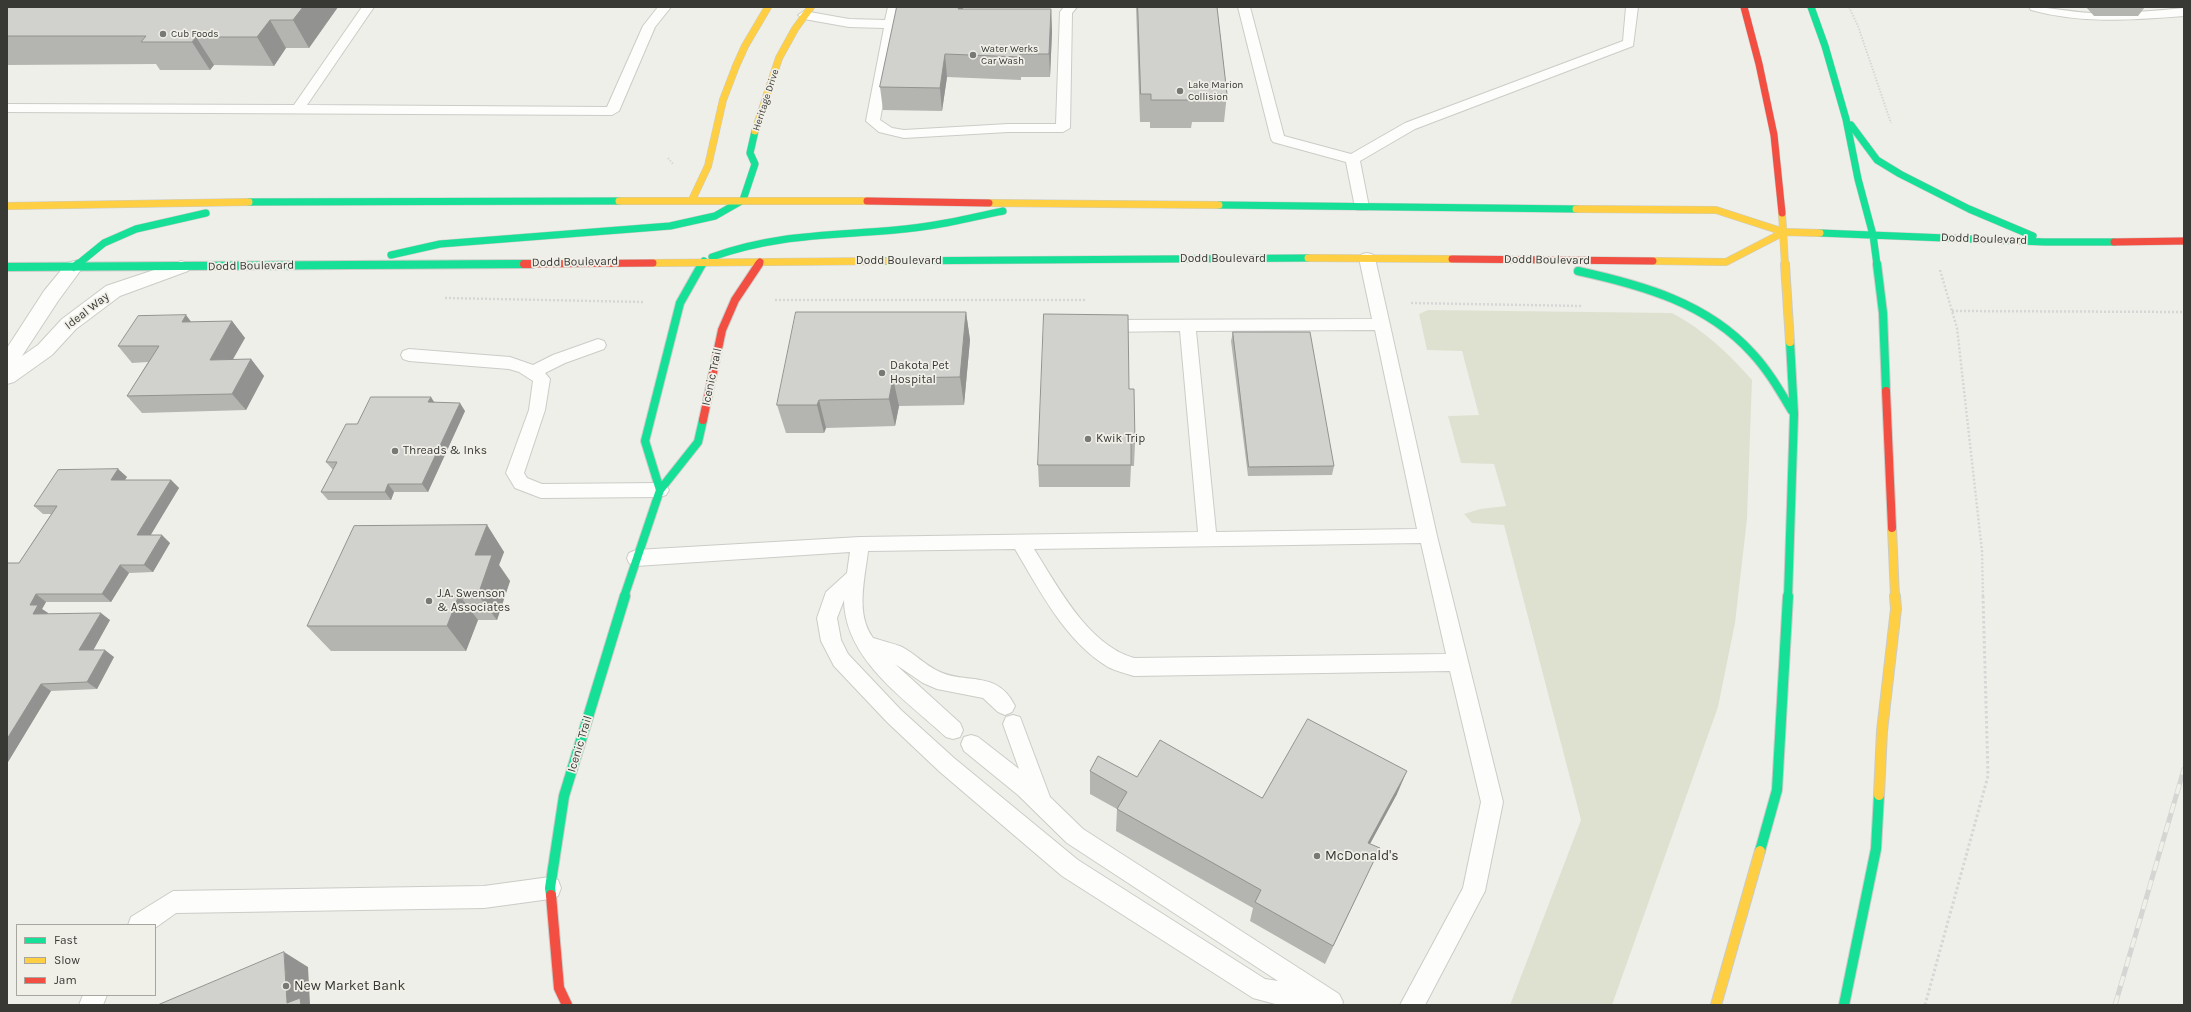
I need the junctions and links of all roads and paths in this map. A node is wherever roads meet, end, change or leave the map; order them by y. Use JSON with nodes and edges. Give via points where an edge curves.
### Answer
{"nodes":[{"id":1,"x":368,"y":7,"type":"edge"},
{"id":2,"x":665,"y":7,"type":"edge"},
{"id":3,"x":768,"y":7,"type":"edge"},
{"id":4,"x":894,"y":7,"type":"edge"},
{"id":5,"x":1071,"y":7,"type":"edge"},
{"id":6,"x":1244,"y":7,"type":"edge"},
{"id":7,"x":1632,"y":7,"type":"edge"},
{"id":8,"x":1744,"y":7,"type":"edge"},
{"id":9,"x":1811,"y":7,"type":"edge"},
{"id":10,"x":1849,"y":7,"type":"edge"},
{"id":11,"x":2035,"y":7,"type":"edge"},
{"id":12,"x":808,"y":11,"type":"edge"},
{"id":13,"x":2184,"y":12,"type":"edge"},
{"id":14,"x":890,"y":24,"type":"junction"},
{"id":15,"x":7,"y":108,"type":"edge"},
{"id":16,"x":298,"y":109,"type":"junction"},
{"id":17,"x":1846,"y":119,"type":"junction"},
{"id":18,"x":1353,"y":160,"type":"junction"},
{"id":19,"x":1900,"y":174,"type":"junction"},
{"id":20,"x":692,"y":200,"type":"junction"},
{"id":21,"x":743,"y":200,"type":"junction"},
{"id":22,"x":272,"y":202,"type":"junction"},
{"id":23,"x":1049,"y":202,"type":"junction"},
{"id":24,"x":7,"y":206,"type":"edge"},
{"id":25,"x":1362,"y":207,"type":"junction"},
{"id":26,"x":1784,"y":232,"type":"junction"},
{"id":27,"x":1873,"y":235,"type":"junction"},
{"id":28,"x":1929,"y":238,"type":"junction"},
{"id":29,"x":2184,"y":241,"type":"edge"},
{"id":30,"x":2045,"y":242,"type":"junction"},
{"id":31,"x":1367,"y":258,"type":"junction"},
{"id":32,"x":1512,"y":260,"type":"junction"},
{"id":33,"x":704,"y":261,"type":"junction"},
{"id":34,"x":760,"y":262,"type":"junction"},
{"id":35,"x":327,"y":265,"type":"junction"},
{"id":36,"x":7,"y":267,"type":"edge"},
{"id":37,"x":74,"y":267,"type":"junction"},
{"id":38,"x":181,"y":267,"type":"junction"},
{"id":39,"x":437,"y":298,"type":"dead end"},
{"id":40,"x":734,"y":300,"type":"junction"},
{"id":41,"x":1094,"y":300,"type":"dead end"},
{"id":42,"x":1377,"y":302,"type":"junction"},
{"id":43,"x":680,"y":303,"type":"junction"},
{"id":44,"x":1585,"y":306,"type":"dead end"},
{"id":45,"x":1952,"y":311,"type":"junction"},
{"id":46,"x":2184,"y":312,"type":"edge"},
{"id":47,"x":1382,"y":324,"type":"junction"},
{"id":48,"x":1187,"y":325,"type":"junction"},
{"id":49,"x":1087,"y":326,"type":"edge"},
{"id":50,"x":598,"y":345,"type":"dead end"},
{"id":51,"x":409,"y":355,"type":"dead end"},
{"id":52,"x":7,"y":364,"type":"edge"},
{"id":53,"x":532,"y":373,"type":"junction"},
{"id":54,"x":7,"y":377,"type":"edge"},
{"id":55,"x":1794,"y":414,"type":"junction"},
{"id":56,"x":660,"y":490,"type":"junction"},
{"id":57,"x":1428,"y":536,"type":"junction"},
{"id":58,"x":1208,"y":539,"type":"junction"},
{"id":59,"x":1020,"y":542,"type":"junction"},
{"id":60,"x":860,"y":544,"type":"junction"},
{"id":61,"x":636,"y":558,"type":"junction"},
{"id":62,"x":856,"y":575,"type":"junction"},
{"id":63,"x":867,"y":645,"type":"junction"},
{"id":64,"x":1459,"y":662,"type":"junction"},
{"id":65,"x":954,"y":730,"type":"dead end"},
{"id":66,"x":971,"y":744,"type":"dead end"},
{"id":67,"x":1041,"y":803,"type":"junction"},
{"id":68,"x":550,"y":888,"type":"junction"},
{"id":69,"x":140,"y":924,"type":"edge"},
{"id":70,"x":1334,"y":1003,"type":"edge"},
{"id":71,"x":567,"y":1005,"type":"edge"},
{"id":72,"x":1412,"y":1005,"type":"edge"},
{"id":73,"x":1716,"y":1005,"type":"edge"},
{"id":74,"x":1844,"y":1005,"type":"edge"},
{"id":75,"x":1925,"y":1005,"type":"edge"}],
"edges":[{"from":1,"to":16,"type":"lane"},
{"from":2,"to":16,"type":"lane","via":[[649,26],[612,111]]},
{"from":3,"to":20,"type":"main road","via":[[736,66],[724,100],[708,166]]},
{"from":4,"to":14,"type":"lane"},
{"from":5,"to":14,"type":"lane","via":[[1066,12],[1063,128],[1008,128],[904,134],[879,128],[874,121],[875,108]]},
{"from":6,"to":18,"type":"lane","via":[[1278,139]]},
{"from":7,"to":18,"type":"lane","via":[[1629,43],[1410,126]]},
{"from":8,"to":26,"type":"main road","via":[[1774,136]]},
{"from":9,"to":17,"type":"main road"},
{"from":10,"to":19,"type":"path","via":[[1858,26],[1898,144]]},
{"from":11,"to":13,"type":"lane","via":[[2108,18]]},
{"from":12,"to":14,"type":"lane","via":[[849,23]]},
{"from":12,"to":21,"type":"main road","name":"Heritage Drive","via":[[789,38],[762,110],[750,153],[755,164]]},
{"from":15,"to":16,"type":"lane"},
{"from":17,"to":19,"type":"main road","via":[[1877,160]]},
{"from":17,"to":27,"type":"main road"},
{"from":18,"to":25,"type":"lane"},
{"from":19,"to":30,"type":"main road","via":[[1969,209]]},
{"from":20,"to":21,"type":"main road","name":"Dodd Boulevard"},
{"from":20,"to":22,"type":"main road","name":"Dodd Boulevard"},
{"from":21,"to":23,"type":"main road","name":"Dodd Boulevard"},
{"from":21,"to":35,"type":"main road","via":[[715,216],[670,226],[440,244],[381,257]]},
{"from":22,"to":24,"type":"main road","name":"Dodd Boulevard"},
{"from":22,"to":37,"type":"main road","via":[[188,216],[136,229],[104,243]]},
{"from":23,"to":25,"type":"main road","name":"Dodd Boulevard"},
{"from":23,"to":33,"type":"main road","via":[[919,228],[764,240],[726,250]]},
{"from":25,"to":26,"type":"main road","name":"Dodd Boulevard","via":[[1716,210]]},
{"from":26,"to":27,"type":"main road","name":"Dodd Boulevard"},
{"from":26,"to":32,"type":"main road","name":"Dodd Boulevard","via":[[1726,262]]},
{"from":26,"to":55,"type":"main road"},
{"from":27,"to":28,"type":"main road","name":"Dodd Boulevard"},
{"from":27,"to":74,"type":"main road","via":[[1883,313],[1896,609],[1882,731],[1876,849]]},
{"from":28,"to":30,"type":"main road","name":"Dodd Boulevard"},
{"from":28,"to":45,"type":"path"},
{"from":29,"to":30,"type":"main road","name":"Dodd Boulevard"},
{"from":31,"to":32,"type":"main road","name":"Dodd Boulevard"},
{"from":31,"to":34,"type":"main road","name":"Dodd Boulevard"},
{"from":31,"to":42,"type":"lane"},
{"from":32,"to":55,"type":"main road","via":[[1623,279],[1665,293],[1696,308],[1713,318],[1757,360],[1779,388]]},
{"from":33,"to":34,"type":"main road","name":"Dodd Boulevard"},
{"from":33,"to":35,"type":"main road","name":"Dodd Boulevard"},
{"from":33,"to":43,"type":"main road"},
{"from":34,"to":40,"type":"main road","name":"Icenic Trail"},
{"from":35,"to":38,"type":"main road","name":"Dodd Boulevard"},
{"from":36,"to":37,"type":"main road","name":"Dodd Boulevard"},
{"from":37,"to":38,"type":"main road","name":"Dodd Boulevard"},
{"from":37,"to":52,"type":"street"},
{"from":38,"to":54,"type":"street","name":"Ideal Way","via":[[113,291],[69,324],[45,350]]},
{"from":39,"to":43,"type":"path"},
{"from":40,"to":41,"type":"path"},
{"from":40,"to":56,"type":"main road","name":"Icenic Trail","via":[[722,330],[698,442]]},
{"from":42,"to":44,"type":"path"},
{"from":42,"to":47,"type":"lane"},
{"from":43,"to":56,"type":"main road","via":[[645,441]]},
{"from":45,"to":46,"type":"path"},
{"from":45,"to":75,"type":"path","via":[[1957,328],[1982,551],[1988,776]]},
{"from":47,"to":48,"type":"lane"},
{"from":47,"to":57,"type":"lane"},
{"from":48,"to":49,"type":"lane"},
{"from":48,"to":58,"type":"lane"},
{"from":50,"to":53,"type":"lane","via":[[559,359]]},
{"from":51,"to":53,"type":"lane","via":[[510,363]]},
{"from":53,"to":56,"type":"lane","via":[[542,379],[536,410],[515,473],[521,484],[541,491]]},
{"from":55,"to":73,"type":"main road","via":[[1789,587],[1777,790]]},
{"from":56,"to":61,"type":"main road","name":"Icenic Trail"},
{"from":57,"to":58,"type":"lane"},
{"from":57,"to":64,"type":"lane"},
{"from":58,"to":59,"type":"lane"},
{"from":59,"to":60,"type":"lane"},
{"from":59,"to":64,"type":"lane","via":[[1068,616],[1097,649],[1116,661],[1134,667]]},
{"from":60,"to":61,"type":"lane"},
{"from":60,"to":62,"type":"lane"},
{"from":61,"to":68,"type":"main road","name":"Icenic Trail","via":[[564,796]]},
{"from":62,"to":63,"type":"lane","via":[[853,603],[858,632]]},
{"from":62,"to":70,"type":"lane","via":[[833,598],[827,618],[831,641],[841,660],[894,716],[947,766],[1070,868],[1261,990]]},
{"from":63,"to":65,"type":"lane","via":[[874,655]]},
{"from":63,"to":67,"type":"lane","via":[[895,653],[930,677],[944,683],[978,687],[990,692],[1009,715]]},
{"from":64,"to":72,"type":"lane","via":[[1492,802],[1474,891]]},
{"from":66,"to":67,"type":"lane"},
{"from":67,"to":70,"type":"lane","via":[[1075,836]]},
{"from":68,"to":69,"type":"lane","via":[[484,896],[173,902]]},
{"from":68,"to":71,"type":"main road","name":"Icenic Trail","via":[[559,988]]}]}
